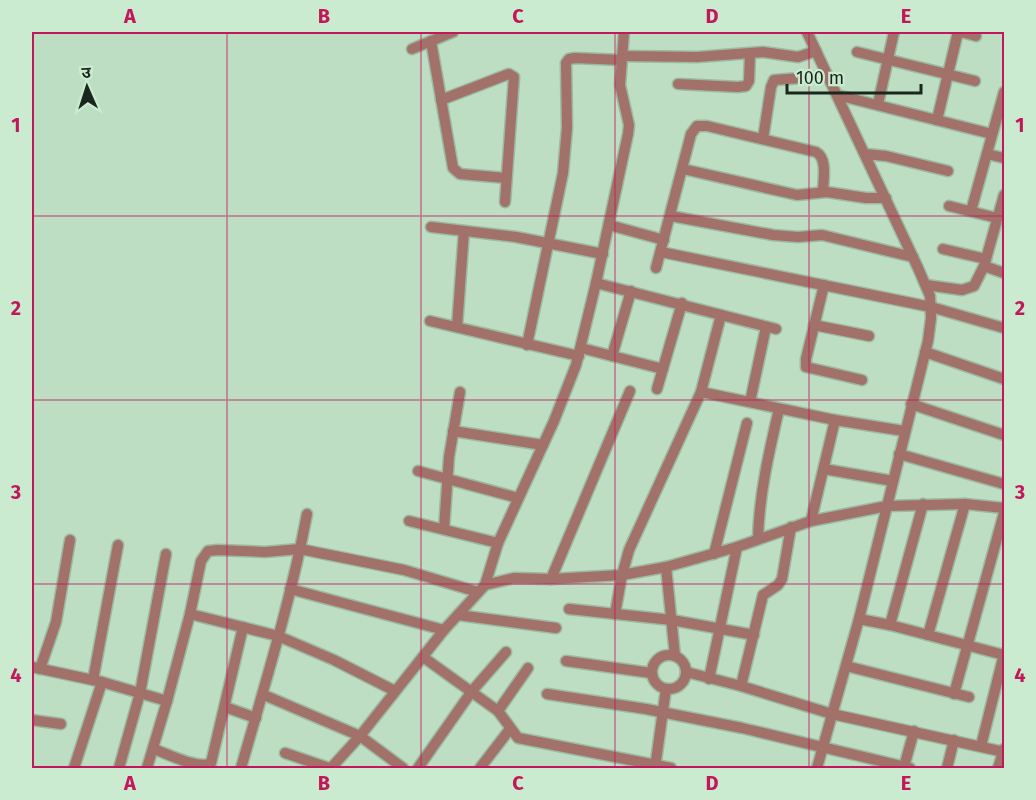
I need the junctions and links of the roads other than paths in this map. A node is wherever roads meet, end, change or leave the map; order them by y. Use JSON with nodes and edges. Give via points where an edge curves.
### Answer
{"nodes":[{"id":1,"x":453,"y":32,"type":"edge"},
{"id":2,"x":624,"y":32,"type":"edge"},
{"id":3,"x":807,"y":32,"type":"edge"},
{"id":4,"x":894,"y":32,"type":"edge"},
{"id":5,"x":960,"y":32,"type":"edge"},
{"id":6,"x":976,"y":36,"type":"dead end"},
{"id":7,"x":431,"y":41,"type":"junction"},
{"id":8,"x":412,"y":49,"type":"dead end"},
{"id":9,"x":816,"y":51,"type":"junction"},
{"id":10,"x":856,"y":52,"type":"dead end"},
{"id":11,"x":750,"y":54,"type":"junction"},
{"id":12,"x":622,"y":58,"type":"junction"},
{"id":13,"x":887,"y":60,"type":"junction"},
{"id":14,"x":947,"y":74,"type":"junction"},
{"id":15,"x":828,"y":76,"type":"junction"},
{"id":16,"x":975,"y":81,"type":"dead end"},
{"id":17,"x":678,"y":84,"type":"dead end"},
{"id":18,"x":1005,"y":92,"type":"edge"},
{"id":19,"x":837,"y":95,"type":"junction"},
{"id":20,"x":441,"y":100,"type":"junction"},
{"id":21,"x":878,"y":104,"type":"junction"},
{"id":22,"x":937,"y":120,"type":"junction"},
{"id":23,"x":992,"y":134,"type":"junction"},
{"id":24,"x":763,"y":139,"type":"junction"},
{"id":25,"x":865,"y":154,"type":"junction"},
{"id":26,"x":987,"y":154,"type":"junction"},
{"id":27,"x":1005,"y":158,"type":"edge"},
{"id":28,"x":683,"y":169,"type":"junction"},
{"id":29,"x":948,"y":171,"type":"dead end"},
{"id":30,"x":507,"y":178,"type":"junction"},
{"id":31,"x":823,"y":192,"type":"junction"},
{"id":32,"x":1005,"y":195,"type":"edge"},
{"id":33,"x":886,"y":198,"type":"junction"},
{"id":34,"x":505,"y":202,"type":"dead end"},
{"id":35,"x":949,"y":206,"type":"dead end"},
{"id":36,"x":971,"y":211,"type":"junction"},
{"id":37,"x":1000,"y":215,"type":"edge"},
{"id":38,"x":670,"y":216,"type":"junction"},
{"id":39,"x":609,"y":225,"type":"junction"},
{"id":40,"x":431,"y":227,"type":"dead end"},
{"id":41,"x":464,"y":231,"type":"junction"},
{"id":42,"x":664,"y":240,"type":"junction"},
{"id":43,"x":550,"y":242,"type":"junction"},
{"id":44,"x":943,"y":249,"type":"dead end"},
{"id":45,"x":661,"y":252,"type":"junction"},
{"id":46,"x":603,"y":254,"type":"junction"},
{"id":47,"x":913,"y":257,"type":"junction"},
{"id":48,"x":985,"y":263,"type":"junction"},
{"id":49,"x":656,"y":268,"type":"dead end"},
{"id":50,"x":1005,"y":273,"type":"edge"},
{"id":51,"x":596,"y":283,"type":"junction"},
{"id":52,"x":824,"y":285,"type":"junction"},
{"id":53,"x":926,"y":285,"type":"junction"},
{"id":54,"x":631,"y":291,"type":"junction"},
{"id":55,"x":682,"y":303,"type":"junction"},
{"id":56,"x":931,"y":307,"type":"junction"},
{"id":57,"x":721,"y":315,"type":"junction"},
{"id":58,"x":430,"y":321,"type":"dead end"},
{"id":59,"x":814,"y":325,"type":"junction"},
{"id":60,"x":457,"y":327,"type":"junction"},
{"id":61,"x":1005,"y":328,"type":"edge"},
{"id":62,"x":869,"y":336,"type":"dead end"},
{"id":63,"x":527,"y":345,"type":"junction"},
{"id":64,"x":580,"y":352,"type":"junction"},
{"id":65,"x":925,"y":352,"type":"junction"},
{"id":66,"x":612,"y":356,"type":"junction"},
{"id":67,"x":663,"y":369,"type":"junction"},
{"id":68,"x":1005,"y":379,"type":"edge"},
{"id":69,"x":862,"y":380,"type":"dead end"},
{"id":70,"x":657,"y":389,"type":"dead end"},
{"id":71,"x":630,"y":391,"type":"dead end"},
{"id":72,"x":459,"y":392,"type":"dead end"},
{"id":73,"x":701,"y":392,"type":"junction"},
{"id":74,"x":750,"y":402,"type":"junction"},
{"id":75,"x":911,"y":404,"type":"junction"},
{"id":76,"x":779,"y":409,"type":"junction"},
{"id":77,"x":835,"y":420,"type":"junction"},
{"id":78,"x":747,"y":423,"type":"dead end"},
{"id":79,"x":453,"y":431,"type":"junction"},
{"id":80,"x":904,"y":431,"type":"junction"},
{"id":81,"x":1005,"y":435,"type":"edge"},
{"id":82,"x":543,"y":446,"type":"junction"},
{"id":83,"x":899,"y":454,"type":"junction"},
{"id":84,"x":824,"y":469,"type":"junction"},
{"id":85,"x":418,"y":471,"type":"dead end"},
{"id":86,"x":449,"y":480,"type":"junction"},
{"id":87,"x":893,"y":481,"type":"junction"},
{"id":88,"x":1005,"y":484,"type":"edge"},
{"id":89,"x":518,"y":498,"type":"junction"},
{"id":90,"x":922,"y":504,"type":"junction"},
{"id":91,"x":965,"y":504,"type":"junction"},
{"id":92,"x":887,"y":506,"type":"junction"},
{"id":93,"x":1005,"y":510,"type":"edge"},
{"id":94,"x":307,"y":514,"type":"dead end"},
{"id":95,"x":409,"y":521,"type":"dead end"},
{"id":96,"x":811,"y":521,"type":"junction"},
{"id":97,"x":791,"y":527,"type":"junction"},
{"id":98,"x":444,"y":529,"type":"junction"},
{"id":99,"x":70,"y":540,"type":"dead end"},
{"id":100,"x":758,"y":540,"type":"junction"},
{"id":101,"x":498,"y":543,"type":"junction"},
{"id":102,"x":118,"y":545,"type":"dead end"},
{"id":103,"x":737,"y":547,"type":"junction"},
{"id":104,"x":300,"y":549,"type":"junction"},
{"id":105,"x":166,"y":554,"type":"dead end"},
{"id":106,"x":714,"y":554,"type":"junction"},
{"id":107,"x":666,"y":567,"type":"junction"},
{"id":108,"x":622,"y":576,"type":"junction"},
{"id":109,"x":551,"y":579,"type":"junction"},
{"id":110,"x":482,"y":588,"type":"junction"},
{"id":111,"x":290,"y":589,"type":"junction"},
{"id":112,"x":569,"y":609,"type":"dead end"},
{"id":113,"x":190,"y":614,"type":"junction"},
{"id":114,"x":615,"y":614,"type":"junction"},
{"id":115,"x":458,"y":615,"type":"junction"},
{"id":116,"x":859,"y":619,"type":"junction"},
{"id":117,"x":672,"y":620,"type":"junction"},
{"id":118,"x":890,"y":625,"type":"junction"},
{"id":119,"x":243,"y":627,"type":"junction"},
{"id":120,"x":556,"y":628,"type":"dead end"},
{"id":121,"x":721,"y":629,"type":"junction"},
{"id":122,"x":444,"y":630,"type":"junction"},
{"id":123,"x":754,"y":635,"type":"junction"},
{"id":124,"x":928,"y":635,"type":"junction"},
{"id":125,"x":278,"y":636,"type":"junction"},
{"id":126,"x":967,"y":644,"type":"junction"},
{"id":127,"x":506,"y":652,"type":"dead end"},
{"id":128,"x":1004,"y":654,"type":"edge"},
{"id":129,"x":675,"y":656,"type":"junction"},
{"id":130,"x":423,"y":657,"type":"junction"},
{"id":131,"x":566,"y":661,"type":"dead end"},
{"id":132,"x":846,"y":666,"type":"junction"},
{"id":133,"x":36,"y":668,"type":"edge"},
{"id":134,"x":528,"y":668,"type":"dead end"},
{"id":135,"x":686,"y":672,"type":"junction"},
{"id":136,"x":651,"y":673,"type":"junction"},
{"id":137,"x":709,"y":679,"type":"junction"},
{"id":138,"x":97,"y":681,"type":"junction"},
{"id":139,"x":741,"y":686,"type":"junction"},
{"id":140,"x":666,"y":689,"type":"junction"},
{"id":141,"x":395,"y":691,"type":"junction"},
{"id":142,"x":472,"y":691,"type":"junction"},
{"id":143,"x":140,"y":693,"type":"junction"},
{"id":144,"x":547,"y":694,"type":"dead end"},
{"id":145,"x":954,"y":694,"type":"junction"},
{"id":146,"x":264,"y":695,"type":"junction"},
{"id":147,"x":969,"y":697,"type":"dead end"},
{"id":148,"x":167,"y":701,"type":"junction"},
{"id":149,"x":225,"y":707,"type":"junction"},
{"id":150,"x":498,"y":711,"type":"junction"},
{"id":151,"x":664,"y":713,"type":"junction"},
{"id":152,"x":832,"y":714,"type":"junction"},
{"id":153,"x":256,"y":718,"type":"junction"},
{"id":154,"x":32,"y":720,"type":"edge"},
{"id":155,"x":61,"y":724,"type":"dead end"},
{"id":156,"x":510,"y":729,"type":"junction"},
{"id":157,"x":914,"y":731,"type":"junction"},
{"id":158,"x":360,"y":736,"type":"junction"},
{"id":159,"x":954,"y":740,"type":"junction"},
{"id":160,"x":981,"y":746,"type":"junction"},
{"id":161,"x":823,"y":748,"type":"junction"},
{"id":162,"x":154,"y":749,"type":"junction"},
{"id":163,"x":1004,"y":751,"type":"edge"},
{"id":164,"x":285,"y":753,"type":"dead end"},
{"id":165,"x":484,"y":767,"type":"edge"},
{"id":166,"x":656,"y":767,"type":"edge"},
{"id":167,"x":74,"y":768,"type":"edge"},
{"id":168,"x":119,"y":768,"type":"edge"},
{"id":169,"x":147,"y":768,"type":"edge"},
{"id":170,"x":241,"y":768,"type":"edge"},
{"id":171,"x":330,"y":768,"type":"edge"},
{"id":172,"x":403,"y":768,"type":"edge"},
{"id":173,"x":418,"y":768,"type":"edge"},
{"id":174,"x":670,"y":768,"type":"edge"},
{"id":175,"x":817,"y":768,"type":"edge"},
{"id":176,"x":907,"y":768,"type":"edge"},
{"id":177,"x":947,"y":768,"type":"edge"},
{"id":178,"x":998,"y":768,"type":"edge"}],
"edges":[{"from":1,"to":7,"type":"street"},
{"from":2,"to":12,"type":"street"},
{"from":3,"to":9,"type":"street"},
{"from":4,"to":13,"type":"street"},
{"from":5,"to":6,"type":"street"},
{"from":5,"to":14,"type":"street"},
{"from":7,"to":8,"type":"street"},
{"from":7,"to":20,"type":"street"},
{"from":9,"to":11,"type":"street","via":[[798,57]]},
{"from":9,"to":15,"type":"street"},
{"from":10,"to":13,"type":"street"},
{"from":11,"to":12,"type":"street"},
{"from":11,"to":17,"type":"street","via":[[746,86]]},
{"from":12,"to":39,"type":"street","via":[[621,95],[629,125]]},
{"from":12,"to":43,"type":"street","via":[[575,57],[566,63],[566,142]]},
{"from":13,"to":14,"type":"street"},
{"from":13,"to":21,"type":"street"},
{"from":14,"to":16,"type":"street"},
{"from":14,"to":22,"type":"street"},
{"from":15,"to":19,"type":"street"},
{"from":15,"to":24,"type":"street","via":[[774,80]]},
{"from":18,"to":23,"type":"street"},
{"from":19,"to":21,"type":"street"},
{"from":19,"to":25,"type":"street"},
{"from":20,"to":30,"type":"street","via":[[456,172]]},
{"from":20,"to":30,"type":"street","via":[[512,75]]},
{"from":21,"to":22,"type":"street"},
{"from":22,"to":23,"type":"street"},
{"from":23,"to":26,"type":"street"},
{"from":24,"to":28,"type":"street","via":[[697,126],[691,134]]},
{"from":24,"to":31,"type":"street","via":[[820,154]]},
{"from":25,"to":29,"type":"street"},
{"from":25,"to":33,"type":"street"},
{"from":26,"to":27,"type":"street"},
{"from":26,"to":36,"type":"street"},
{"from":28,"to":31,"type":"street","via":[[797,195]]},
{"from":28,"to":38,"type":"street"},
{"from":30,"to":34,"type":"street"},
{"from":31,"to":33,"type":"street"},
{"from":32,"to":37,"type":"street"},
{"from":33,"to":47,"type":"street"},
{"from":35,"to":36,"type":"street"},
{"from":36,"to":37,"type":"street"},
{"from":37,"to":48,"type":"street"},
{"from":38,"to":42,"type":"street"},
{"from":38,"to":47,"type":"street","via":[[773,235],[822,235]]},
{"from":39,"to":42,"type":"street"},
{"from":39,"to":46,"type":"street"},
{"from":40,"to":41,"type":"street"},
{"from":41,"to":43,"type":"street"},
{"from":41,"to":60,"type":"street"},
{"from":42,"to":45,"type":"street"},
{"from":43,"to":46,"type":"street"},
{"from":43,"to":63,"type":"street"},
{"from":44,"to":48,"type":"street"},
{"from":45,"to":49,"type":"street"},
{"from":45,"to":52,"type":"street"},
{"from":46,"to":51,"type":"street"},
{"from":47,"to":53,"type":"street"},
{"from":48,"to":50,"type":"street"},
{"from":48,"to":53,"type":"street","via":[[977,282],[969,289]]},
{"from":51,"to":54,"type":"street"},
{"from":51,"to":64,"type":"street"},
{"from":52,"to":56,"type":"street"},
{"from":52,"to":59,"type":"street"},
{"from":53,"to":56,"type":"street"},
{"from":54,"to":55,"type":"street"},
{"from":54,"to":66,"type":"street"},
{"from":55,"to":57,"type":"street"},
{"from":55,"to":67,"type":"street"},
{"from":56,"to":61,"type":"street"},
{"from":56,"to":65,"type":"street"},
{"from":57,"to":73,"type":"street"},
{"from":57,"to":74,"type":"street","via":[[771,328]]},
{"from":58,"to":60,"type":"street"},
{"from":59,"to":62,"type":"street"},
{"from":59,"to":69,"type":"street","via":[[806,368]]},
{"from":60,"to":63,"type":"street"},
{"from":63,"to":64,"type":"street"},
{"from":64,"to":66,"type":"street"},
{"from":64,"to":82,"type":"street"},
{"from":65,"to":68,"type":"street"},
{"from":65,"to":75,"type":"street"},
{"from":66,"to":67,"type":"street"},
{"from":67,"to":70,"type":"street"},
{"from":71,"to":109,"type":"street"},
{"from":72,"to":79,"type":"street"},
{"from":73,"to":74,"type":"street"},
{"from":73,"to":108,"type":"street","via":[[639,528]]},
{"from":74,"to":76,"type":"street"},
{"from":75,"to":80,"type":"street"},
{"from":75,"to":81,"type":"street"},
{"from":76,"to":77,"type":"street"},
{"from":76,"to":100,"type":"street","via":[[765,474]]},
{"from":77,"to":80,"type":"street"},
{"from":77,"to":84,"type":"street"},
{"from":78,"to":106,"type":"street"},
{"from":79,"to":82,"type":"street"},
{"from":79,"to":86,"type":"street"},
{"from":80,"to":83,"type":"street"},
{"from":82,"to":89,"type":"street"},
{"from":83,"to":87,"type":"street"},
{"from":83,"to":88,"type":"street"},
{"from":84,"to":87,"type":"street"},
{"from":84,"to":96,"type":"street"},
{"from":85,"to":86,"type":"street"},
{"from":86,"to":89,"type":"street"},
{"from":86,"to":98,"type":"street"},
{"from":87,"to":92,"type":"street"},
{"from":89,"to":101,"type":"street"},
{"from":90,"to":91,"type":"street"},
{"from":90,"to":92,"type":"street"},
{"from":90,"to":118,"type":"street"},
{"from":91,"to":93,"type":"street"},
{"from":91,"to":124,"type":"street"},
{"from":92,"to":96,"type":"street"},
{"from":92,"to":116,"type":"street"},
{"from":93,"to":126,"type":"street"},
{"from":94,"to":104,"type":"street"},
{"from":95,"to":98,"type":"street"},
{"from":96,"to":97,"type":"street"},
{"from":97,"to":100,"type":"street"},
{"from":97,"to":123,"type":"street","via":[[782,579],[763,595]]},
{"from":98,"to":101,"type":"street"},
{"from":99,"to":133,"type":"street","via":[[56,622]]},
{"from":100,"to":103,"type":"street"},
{"from":101,"to":110,"type":"street"},
{"from":102,"to":138,"type":"street"},
{"from":103,"to":106,"type":"street"},
{"from":103,"to":121,"type":"street"},
{"from":104,"to":110,"type":"street"},
{"from":104,"to":111,"type":"street"},
{"from":104,"to":113,"type":"street","via":[[208,551],[201,561]]},
{"from":105,"to":143,"type":"street"},
{"from":106,"to":107,"type":"street"},
{"from":107,"to":108,"type":"street"},
{"from":107,"to":117,"type":"street"},
{"from":108,"to":109,"type":"street"},
{"from":108,"to":114,"type":"street"},
{"from":109,"to":110,"type":"street","via":[[514,578]]},
{"from":110,"to":115,"type":"street"},
{"from":111,"to":122,"type":"street"},
{"from":111,"to":125,"type":"street"},
{"from":112,"to":114,"type":"street"},
{"from":113,"to":119,"type":"street"},
{"from":113,"to":148,"type":"street"},
{"from":114,"to":117,"type":"street"},
{"from":115,"to":120,"type":"street"},
{"from":115,"to":122,"type":"street"},
{"from":116,"to":118,"type":"street"},
{"from":116,"to":132,"type":"street"},
{"from":117,"to":121,"type":"street"},
{"from":117,"to":129,"type":"street"},
{"from":118,"to":124,"type":"street"},
{"from":119,"to":125,"type":"street"},
{"from":119,"to":149,"type":"street"},
{"from":121,"to":123,"type":"street"},
{"from":121,"to":137,"type":"street"},
{"from":122,"to":130,"type":"street"},
{"from":123,"to":139,"type":"street"},
{"from":124,"to":126,"type":"street"},
{"from":125,"to":141,"type":"street"},
{"from":125,"to":146,"type":"street"},
{"from":126,"to":128,"type":"street"},
{"from":126,"to":145,"type":"street"},
{"from":127,"to":142,"type":"street"},
{"from":128,"to":160,"type":"street"},
{"from":129,"to":135,"type":"street"},
{"from":129,"to":136,"type":"street","via":[[656,660]]},
{"from":130,"to":141,"type":"street"},
{"from":130,"to":142,"type":"street"},
{"from":131,"to":136,"type":"street"},
{"from":132,"to":145,"type":"street"},
{"from":132,"to":152,"type":"street"},
{"from":133,"to":138,"type":"street"},
{"from":134,"to":150,"type":"street"},
{"from":135,"to":137,"type":"street"},
{"from":135,"to":140,"type":"street","via":[[681,684]]},
{"from":136,"to":140,"type":"street","via":[[657,685]]},
{"from":137,"to":139,"type":"street"},
{"from":138,"to":143,"type":"street"},
{"from":138,"to":167,"type":"street"},
{"from":139,"to":152,"type":"street"},
{"from":140,"to":151,"type":"street"},
{"from":141,"to":158,"type":"street"},
{"from":142,"to":150,"type":"street"},
{"from":142,"to":173,"type":"street"},
{"from":143,"to":148,"type":"street"},
{"from":143,"to":168,"type":"street"},
{"from":144,"to":151,"type":"street"},
{"from":145,"to":147,"type":"street"},
{"from":146,"to":153,"type":"street"},
{"from":146,"to":158,"type":"street"},
{"from":148,"to":162,"type":"street"},
{"from":149,"to":153,"type":"street"},
{"from":149,"to":162,"type":"street","via":[[213,759],[207,765]]},
{"from":150,"to":156,"type":"street"},
{"from":151,"to":161,"type":"street"},
{"from":151,"to":166,"type":"street"},
{"from":152,"to":157,"type":"street"},
{"from":152,"to":161,"type":"street"},
{"from":153,"to":170,"type":"street"},
{"from":154,"to":155,"type":"street"},
{"from":156,"to":165,"type":"street"},
{"from":156,"to":166,"type":"street","via":[[525,740]]},
{"from":157,"to":159,"type":"street"},
{"from":157,"to":176,"type":"street"},
{"from":158,"to":171,"type":"street"},
{"from":158,"to":172,"type":"street"},
{"from":159,"to":160,"type":"street"},
{"from":159,"to":177,"type":"street"},
{"from":160,"to":163,"type":"street"},
{"from":161,"to":175,"type":"street"},
{"from":161,"to":176,"type":"street"},
{"from":162,"to":169,"type":"street"},
{"from":163,"to":178,"type":"street"},
{"from":164,"to":171,"type":"street"},
{"from":166,"to":174,"type":"street"}]}
